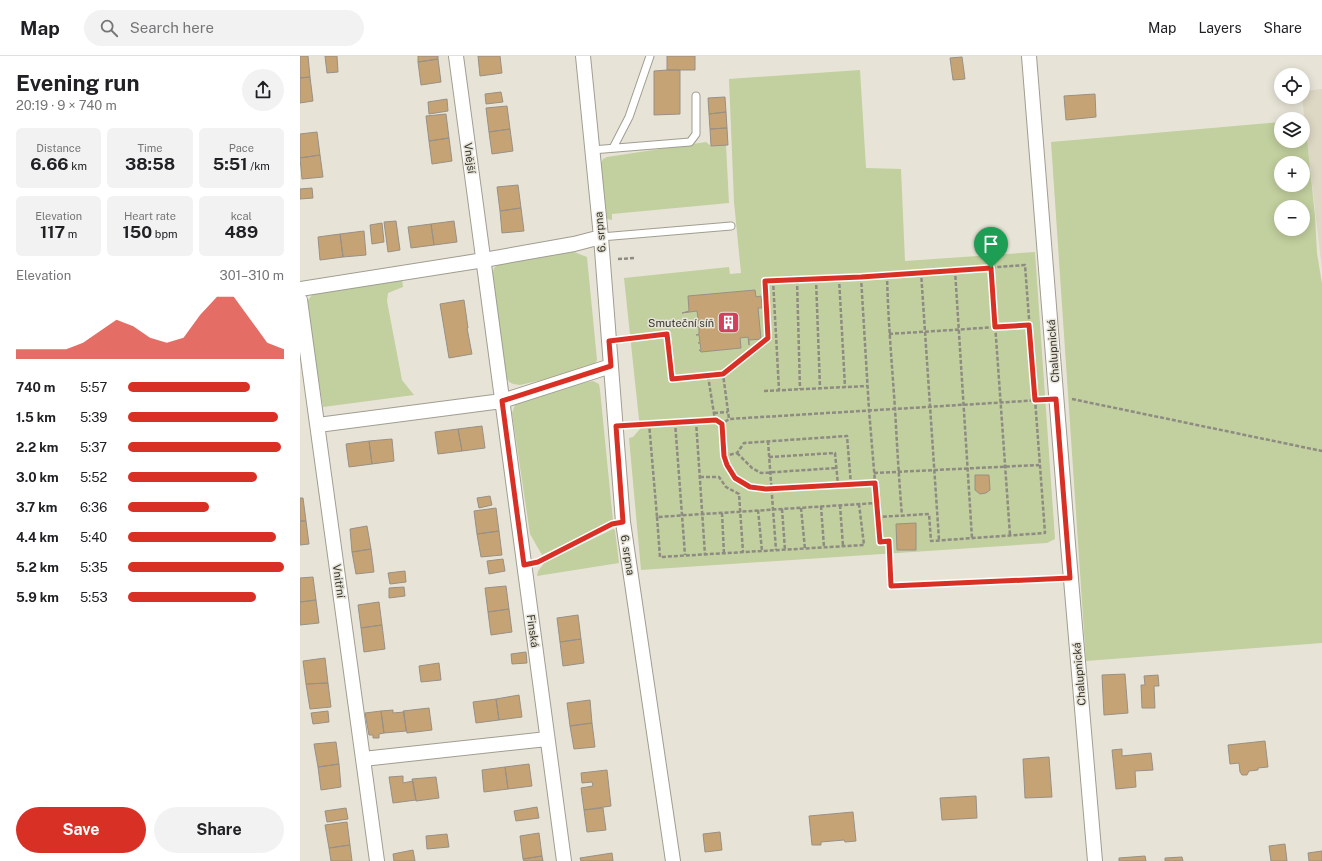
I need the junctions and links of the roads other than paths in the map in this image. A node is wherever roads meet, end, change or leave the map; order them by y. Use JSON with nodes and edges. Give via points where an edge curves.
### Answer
{"nodes":[{"id":1,"x":456,"y":56,"type":"edge"},
{"id":2,"x":583,"y":56,"type":"edge"},
{"id":3,"x":650,"y":56,"type":"edge"},
{"id":4,"x":1029,"y":56,"type":"edge"},
{"id":5,"x":696,"y":96,"type":"dead end"},
{"id":6,"x":614,"y":148,"type":"junction"},
{"id":7,"x":592,"y":150,"type":"junction"},
{"id":8,"x":731,"y":226,"type":"dead end"},
{"id":9,"x":601,"y":237,"type":"junction"},
{"id":10,"x":484,"y":260,"type":"junction"},
{"id":11,"x":300,"y":289,"type":"edge"},
{"id":12,"x":300,"y":300,"type":"edge"},
{"id":13,"x":611,"y":366,"type":"junction"},
{"id":14,"x":502,"y":401,"type":"junction"},
{"id":15,"x":318,"y":425,"type":"junction"},
{"id":16,"x":547,"y":739,"type":"junction"},
{"id":17,"x":364,"y":759,"type":"junction"},
{"id":18,"x":377,"y":861,"type":"edge"},
{"id":19,"x":564,"y":861,"type":"edge"},
{"id":20,"x":673,"y":861,"type":"edge"},
{"id":21,"x":1095,"y":861,"type":"edge"}],
"edges":[{"from":1,"to":10,"type":"street","name":"Vnější"},
{"from":2,"to":7,"type":"street","name":"6. srpna"},
{"from":3,"to":6,"type":"lane","via":[[629,117]]},
{"from":4,"to":21,"type":"street","name":"Chalupnická"},
{"from":5,"to":6,"type":"lane","via":[[696,134],[690,142]]},
{"from":6,"to":7,"type":"lane"},
{"from":7,"to":9,"type":"street","name":"6. srpna"},
{"from":8,"to":9,"type":"lane"},
{"from":9,"to":10,"type":"street"},
{"from":9,"to":13,"type":"street","name":"6. srpna"},
{"from":10,"to":11,"type":"street"},
{"from":10,"to":14,"type":"street","name":"Vnější"},
{"from":12,"to":15,"type":"street","name":"Vnitřní"},
{"from":13,"to":14,"type":"street"},
{"from":13,"to":20,"type":"street","name":"6. srpna","via":[[623,522]]},
{"from":14,"to":15,"type":"street"},
{"from":14,"to":16,"type":"street","name":"Finská"},
{"from":15,"to":17,"type":"street","name":"Vnitřní"},
{"from":16,"to":17,"type":"street"},
{"from":16,"to":19,"type":"street","name":"Finská"},
{"from":17,"to":18,"type":"street","name":"Vnitřní"}]}
